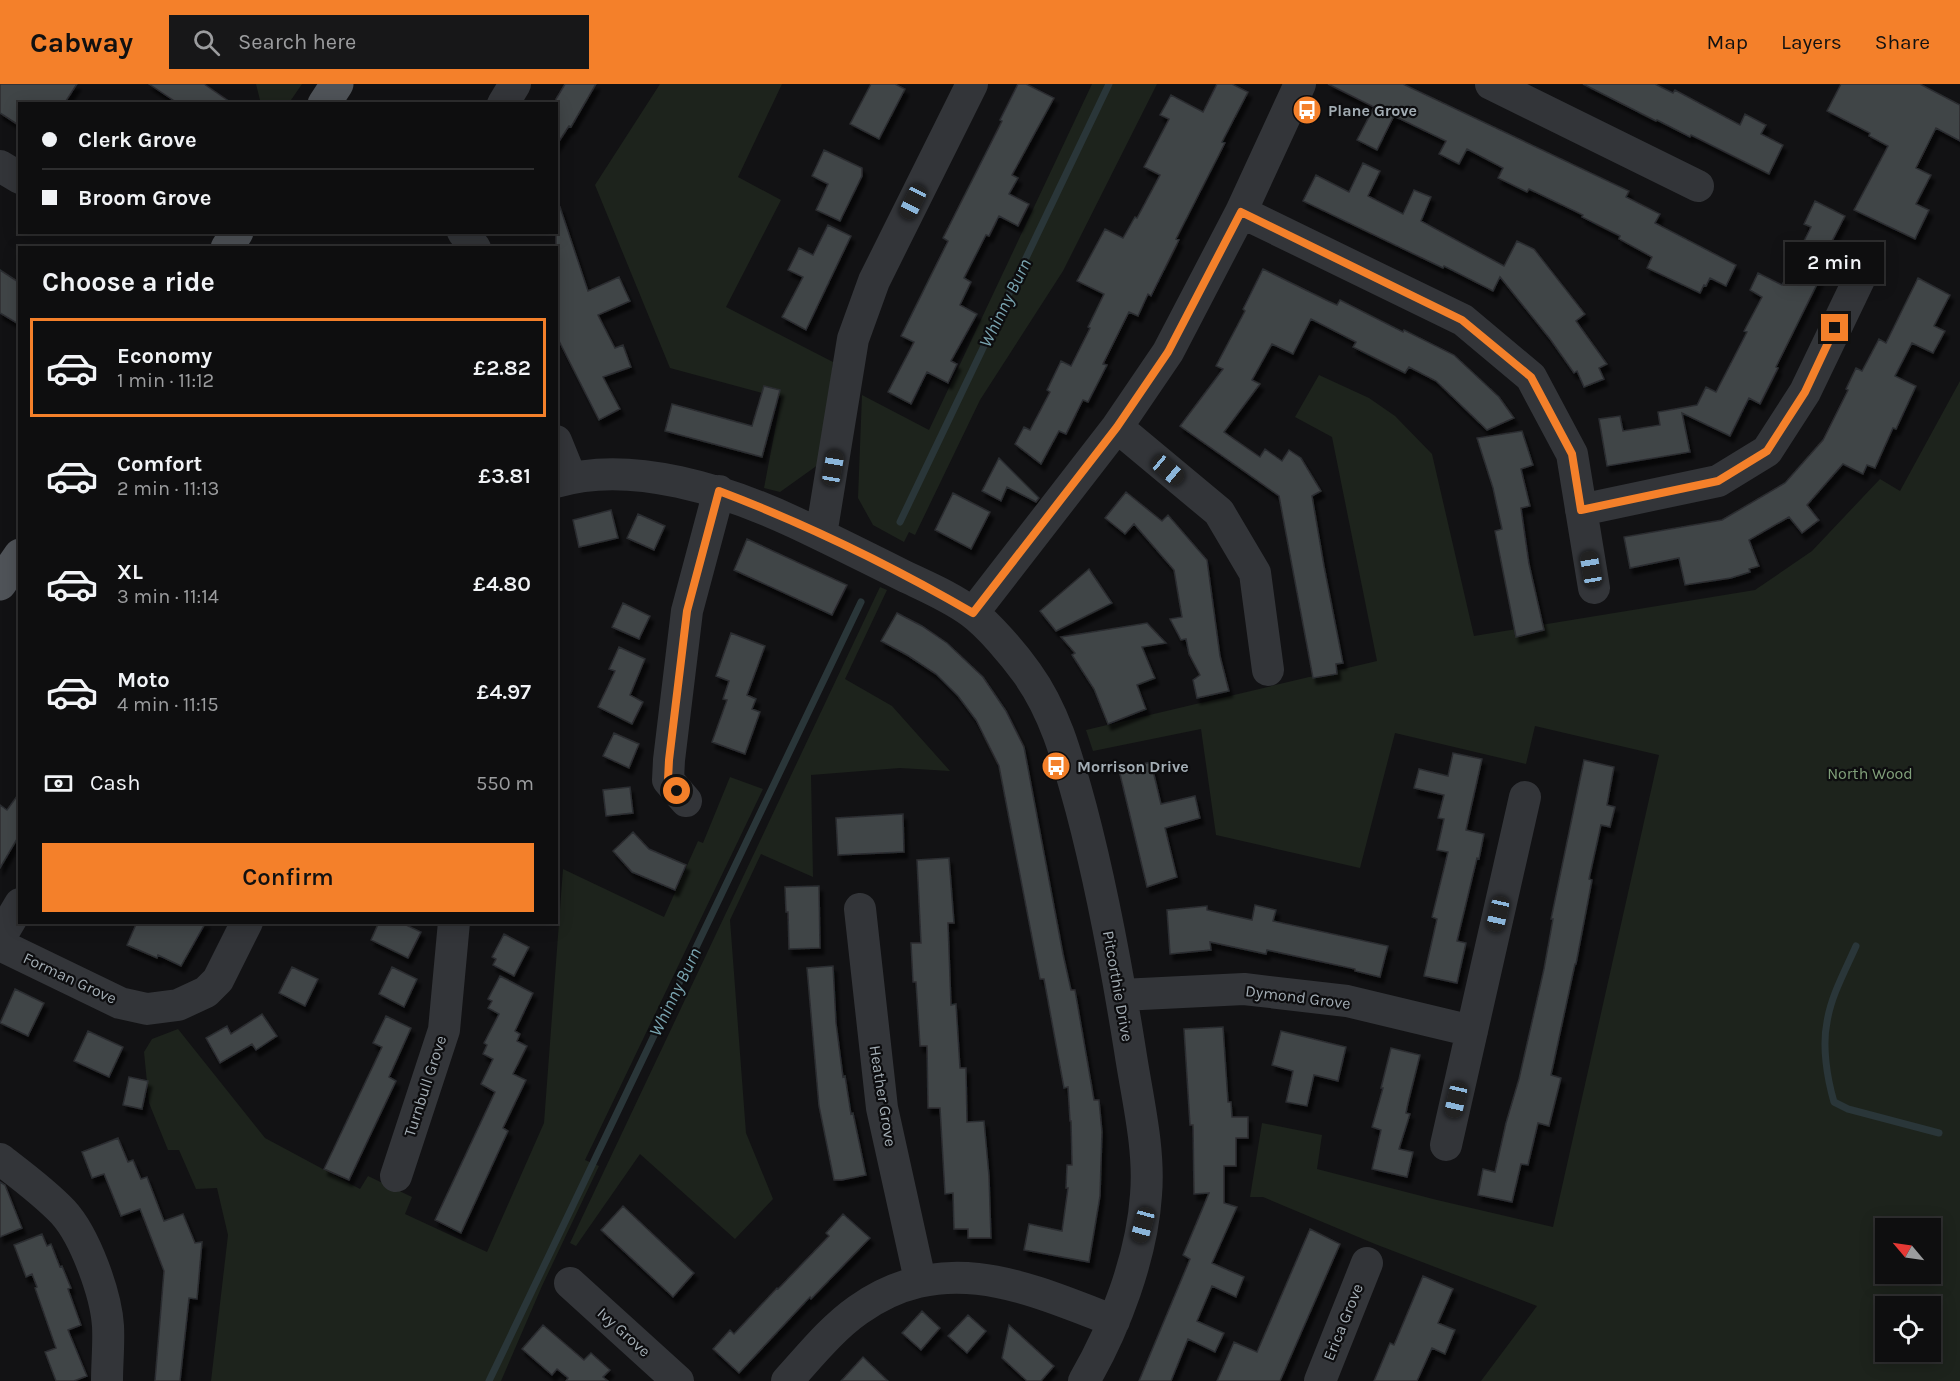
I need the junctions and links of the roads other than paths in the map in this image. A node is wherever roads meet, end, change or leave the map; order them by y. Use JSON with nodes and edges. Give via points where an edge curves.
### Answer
{"nodes":[{"id":1,"x":337,"y":84,"type":"edge"},
{"id":2,"x":515,"y":84,"type":"edge"},
{"id":3,"x":972,"y":84,"type":"edge"},
{"id":4,"x":1300,"y":84,"type":"edge"},
{"id":5,"x":1491,"y":84,"type":"edge"},
{"id":6,"x":325,"y":102,"type":"edge"},
{"id":7,"x":504,"y":102,"type":"edge"},
{"id":8,"x":0,"y":166,"type":"edge"},
{"id":9,"x":18,"y":177,"type":"edge"},
{"id":10,"x":1698,"y":186,"type":"dead end"},
{"id":11,"x":1241,"y":212,"type":"junction"},
{"id":12,"x":465,"y":234,"type":"edge"},
{"id":13,"x":474,"y":246,"type":"edge"},
{"id":14,"x":1866,"y":265,"type":"dead end"},
{"id":15,"x":1117,"y":427,"type":"junction"},
{"id":16,"x":558,"y":451,"type":"edge"},
{"id":17,"x":564,"y":480,"type":"edge"},
{"id":18,"x":719,"y":491,"type":"junction"},
{"id":19,"x":1581,"y":510,"type":"junction"},
{"id":20,"x":821,"y":535,"type":"junction"},
{"id":21,"x":18,"y":558,"type":"edge"},
{"id":22,"x":0,"y":584,"type":"edge"},
{"id":23,"x":1594,"y":588,"type":"dead end"},
{"id":24,"x":973,"y":613,"type":"junction"},
{"id":25,"x":1268,"y":670,"type":"dead end"},
{"id":26,"x":1525,"y":797,"type":"dead end"},
{"id":27,"x":686,"y":801,"type":"dead end"},
{"id":28,"x":18,"y":907,"type":"edge"},
{"id":29,"x":860,"y":909,"type":"dead end"},
{"id":30,"x":454,"y":924,"type":"edge"},
{"id":31,"x":253,"y":929,"type":"edge"},
{"id":32,"x":0,"y":938,"type":"edge"},
{"id":33,"x":0,"y":945,"type":"edge"},
{"id":34,"x":1121,"y":995,"type":"junction"},
{"id":35,"x":1472,"y":1031,"type":"junction"},
{"id":36,"x":1446,"y":1145,"type":"dead end"},
{"id":37,"x":0,"y":1159,"type":"edge"},
{"id":38,"x":396,"y":1176,"type":"dead end"},
{"id":39,"x":1367,"y":1263,"type":"dead end"},
{"id":40,"x":920,"y":1280,"type":"junction"},
{"id":41,"x":570,"y":1283,"type":"dead end"},
{"id":42,"x":1114,"y":1321,"type":"junction"},
{"id":43,"x":107,"y":1381,"type":"edge"},
{"id":44,"x":678,"y":1381,"type":"edge"},
{"id":45,"x":787,"y":1381,"type":"edge"},
{"id":46,"x":1084,"y":1381,"type":"edge"},
{"id":47,"x":1320,"y":1381,"type":"edge"}],
"edges":[{"from":1,"to":6,"type":"main road"},
{"from":2,"to":7,"type":"street"},
{"from":3,"to":20,"type":"street","via":[[874,281],[853,339]]},
{"from":4,"to":11,"type":"street"},
{"from":5,"to":10,"type":"street"},
{"from":8,"to":9,"type":"street"},
{"from":11,"to":15,"type":"street","via":[[1168,352]]},
{"from":11,"to":19,"type":"street","via":[[1462,320],[1531,377],[1572,454]]},
{"from":12,"to":13,"type":"street"},
{"from":14,"to":19,"type":"street","via":[[1805,392],[1767,451],[1718,481]]},
{"from":15,"to":24,"type":"street"},
{"from":15,"to":25,"type":"street","via":[[1219,512],[1255,573]]},
{"from":16,"to":17,"type":"street"},
{"from":17,"to":18,"type":"street","name":"Pitcorthie Drive","via":[[617,475],[663,479]]},
{"from":18,"to":20,"type":"street","name":"Pitcorthie Drive"},
{"from":18,"to":27,"type":"street","via":[[687,611],[669,760],[668,780]]},
{"from":19,"to":23,"type":"street"},
{"from":20,"to":24,"type":"street","name":"Pitcorthie Drive"},
{"from":21,"to":22,"type":"main road"},
{"from":24,"to":34,"type":"street","name":"Pitcorthie Drive","via":[[1028,674],[1064,746],[1093,852]]},
{"from":26,"to":35,"type":"street"},
{"from":28,"to":32,"type":"street"},
{"from":29,"to":40,"type":"street","name":"Heather Grove","via":[[882,1108]]},
{"from":30,"to":38,"type":"street","name":"Turnbull Grove","via":[[444,1030]]},
{"from":31,"to":33,"type":"street","name":"Forman Grove","via":[[206,992],[178,1005],[147,1009],[120,1003]]},
{"from":34,"to":35,"type":"street","name":"Dymond Grove","via":[[1244,989],[1347,1001]]},
{"from":34,"to":42,"type":"street","name":"Pitcorthie Drive","via":[[1144,1140],[1147,1193],[1143,1225]]},
{"from":35,"to":36,"type":"street"},
{"from":37,"to":43,"type":"street","via":[[65,1214],[85,1248],[100,1285],[108,1324]]},
{"from":39,"to":47,"type":"street","name":"Erica Grove"},
{"from":40,"to":42,"type":"street","via":[[997,1281]]},
{"from":40,"to":45,"type":"street","via":[[887,1291],[857,1310],[834,1329]]},
{"from":41,"to":44,"type":"street","name":"Ivy Grove"},
{"from":42,"to":46,"type":"street","name":"Pitcorthie Drive"}]}
